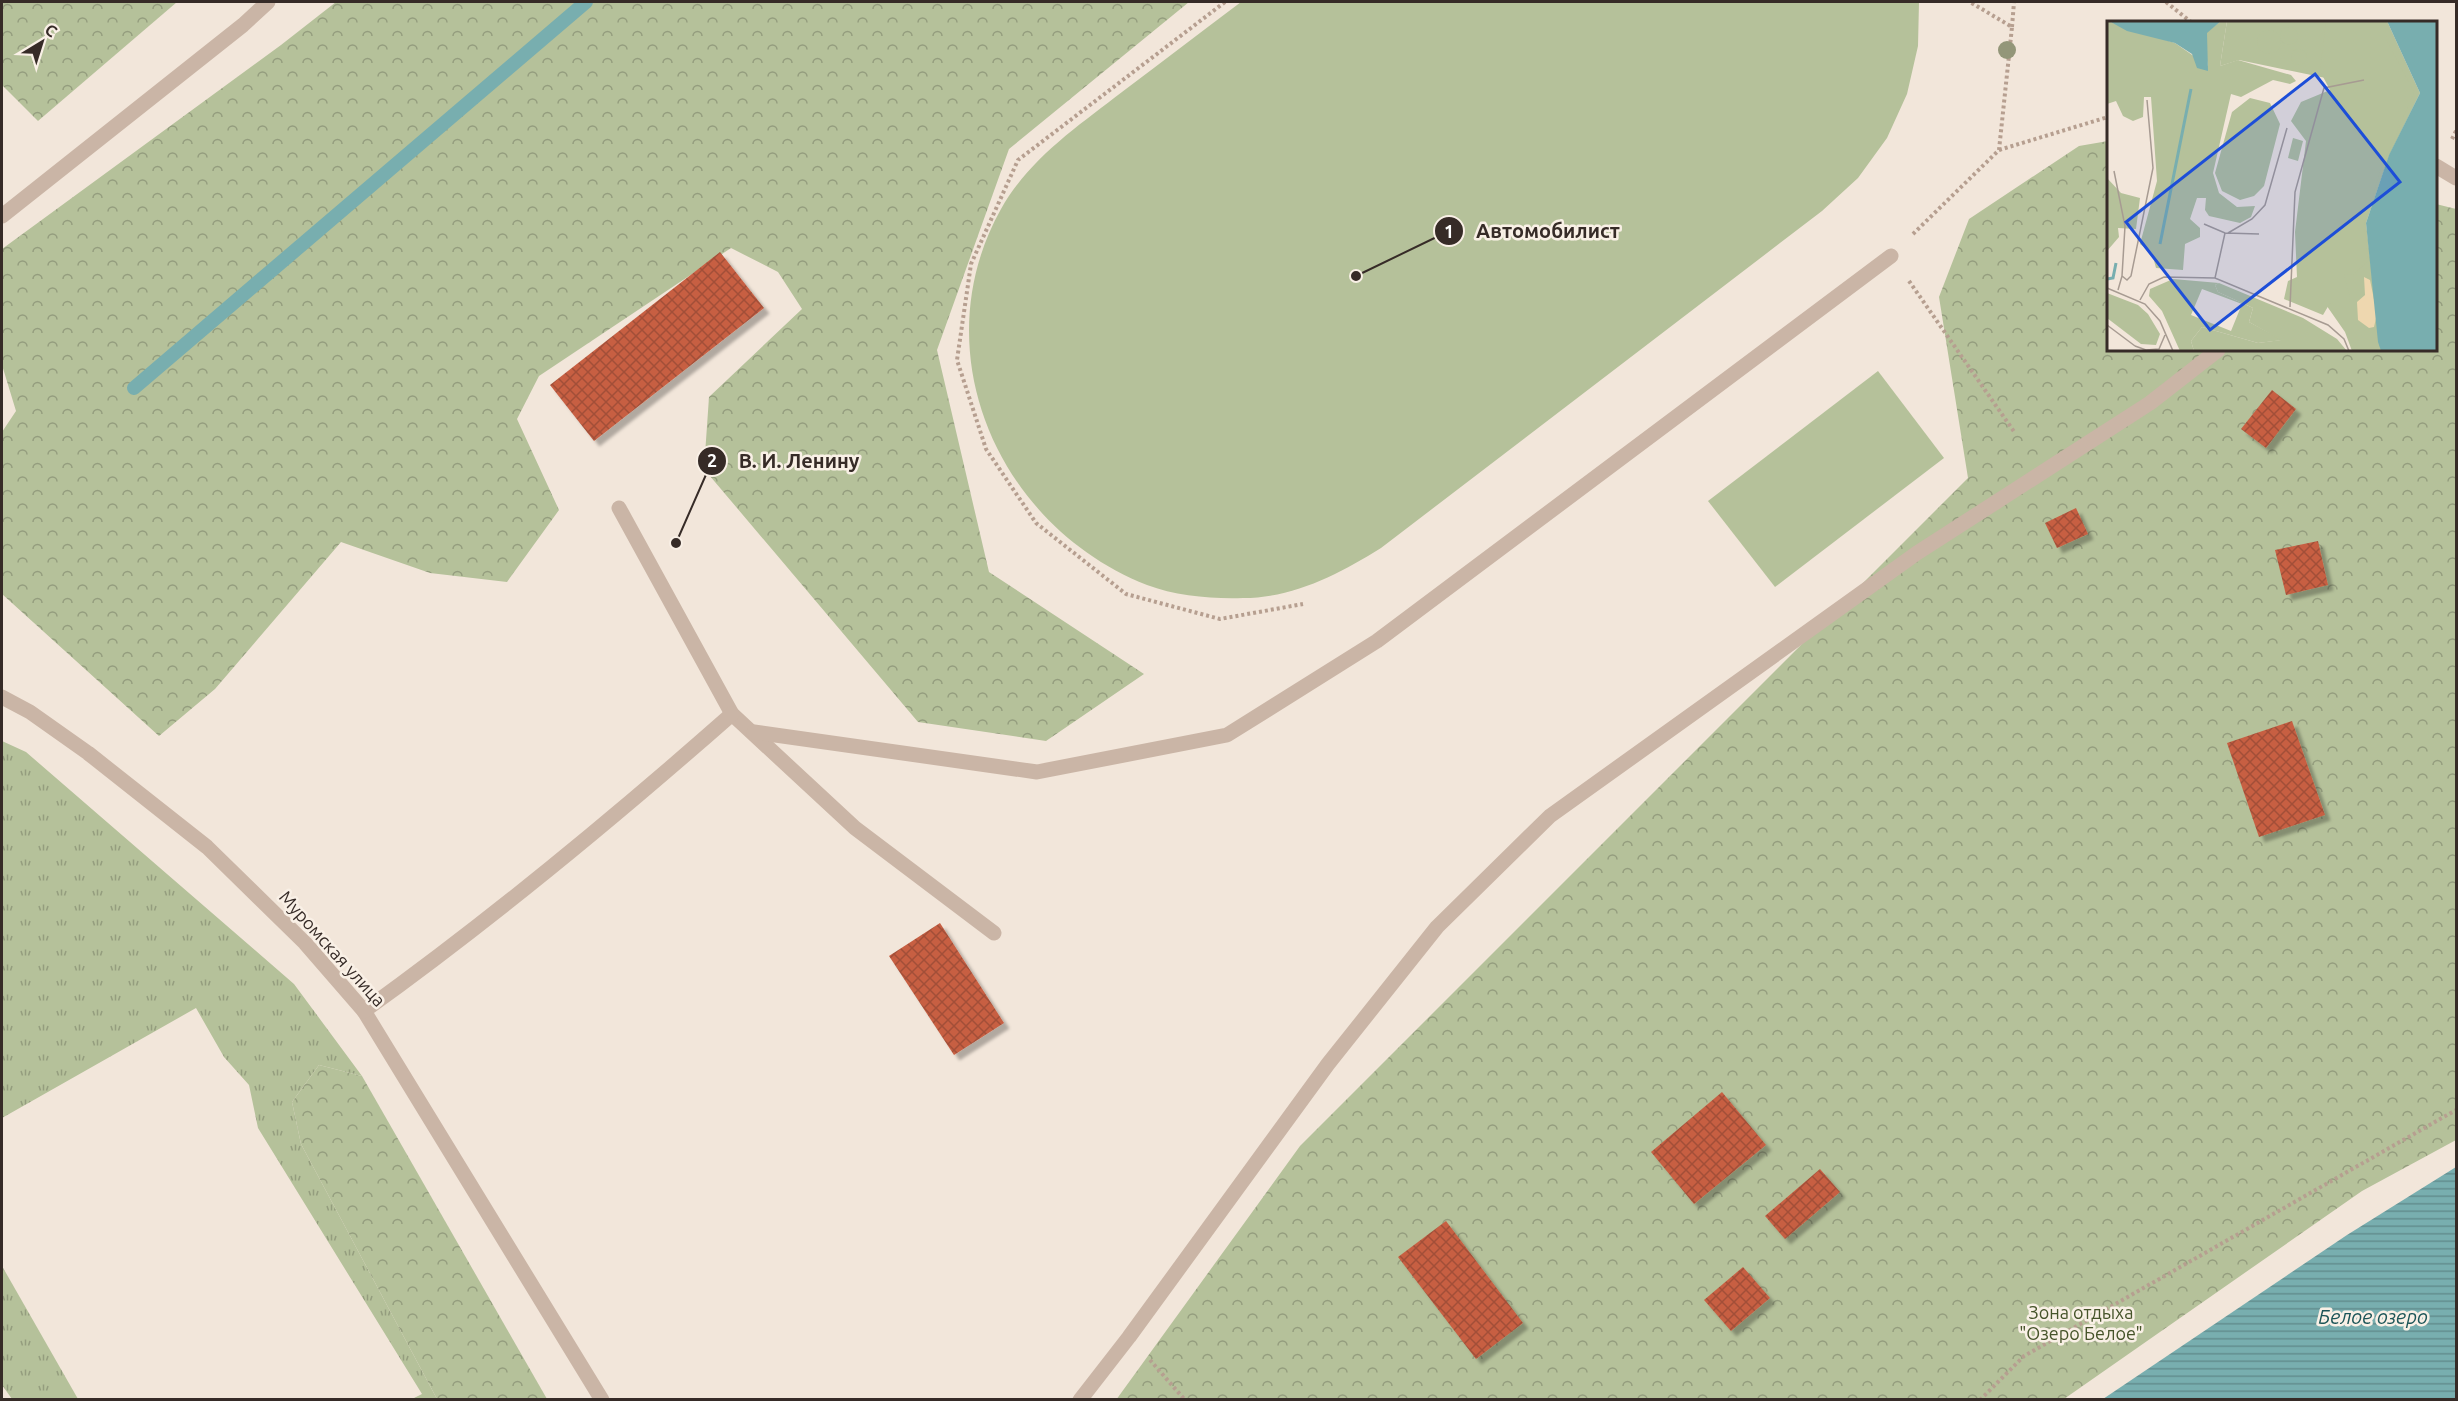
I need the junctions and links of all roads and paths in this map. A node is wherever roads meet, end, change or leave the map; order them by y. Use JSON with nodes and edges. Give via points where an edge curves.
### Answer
{"nodes":[{"id":1,"x":268,"y":2,"type":"edge"},
{"id":2,"x":1225,"y":2,"type":"edge"},
{"id":3,"x":1970,"y":2,"type":"edge"},
{"id":4,"x":2014,"y":2,"type":"edge"},
{"id":5,"x":2166,"y":2,"type":"edge"},
{"id":6,"x":2190,"y":21,"type":"edge"},
{"id":7,"x":2012,"y":27,"type":"junction"},
{"id":8,"x":2107,"y":118,"type":"edge"},
{"id":9,"x":1999,"y":150,"type":"junction"},
{"id":10,"x":2437,"y":167,"type":"edge"},
{"id":11,"x":2457,"y":178,"type":"edge"},
{"id":12,"x":2,"y":216,"type":"edge"},
{"id":13,"x":1891,"y":256,"type":"junction"},
{"id":14,"x":2217,"y":351,"type":"edge"},
{"id":15,"x":2015,"y":433,"type":"dead end"},
{"id":16,"x":619,"y":508,"type":"dead end"},
{"id":17,"x":1303,"y":604,"type":"dead end"},
{"id":18,"x":2,"y":697,"type":"edge"},
{"id":19,"x":732,"y":714,"type":"junction"},
{"id":20,"x":753,"y":732,"type":"junction"},
{"id":21,"x":994,"y":933,"type":"dead end"},
{"id":22,"x":364,"y":1011,"type":"junction"},
{"id":23,"x":2457,"y":1110,"type":"edge"},
{"id":24,"x":1129,"y":1336,"type":"junction"},
{"id":25,"x":602,"y":1400,"type":"edge"},
{"id":26,"x":1080,"y":1400,"type":"edge"},
{"id":27,"x":1185,"y":1400,"type":"edge"},
{"id":28,"x":1980,"y":1400,"type":"edge"}],
"edges":[{"from":1,"to":12,"type":"street"},
{"from":2,"to":17,"type":"path","via":[[1018,160],[971,264],[957,360],[986,449],[1036,523],[1126,594],[1220,619]]},
{"from":3,"to":7,"type":"path"},
{"from":4,"to":7,"type":"path"},
{"from":5,"to":6,"type":"path"},
{"from":7,"to":9,"type":"path"},
{"from":8,"to":9,"type":"path"},
{"from":9,"to":13,"type":"path"},
{"from":10,"to":11,"type":"street"},
{"from":13,"to":15,"type":"path"},
{"from":13,"to":20,"type":"street","via":[[1377,641],[1227,735],[1038,772]]},
{"from":14,"to":24,"type":"street","via":[[2150,403],[1917,553],[1550,816],[1437,927],[1328,1064]]},
{"from":16,"to":19,"type":"street"},
{"from":18,"to":22,"type":"street","name":"Муромская улица","via":[[88,753],[207,847],[305,943]]},
{"from":19,"to":20,"type":"street"},
{"from":19,"to":22,"type":"street","via":[[659,779],[444,953]]},
{"from":20,"to":21,"type":"street","via":[[855,828]]},
{"from":22,"to":25,"type":"street","name":"Муромская улица"},
{"from":23,"to":28,"type":"path","via":[[2024,1356]]},
{"from":24,"to":26,"type":"street"},
{"from":24,"to":27,"type":"path"}]}
